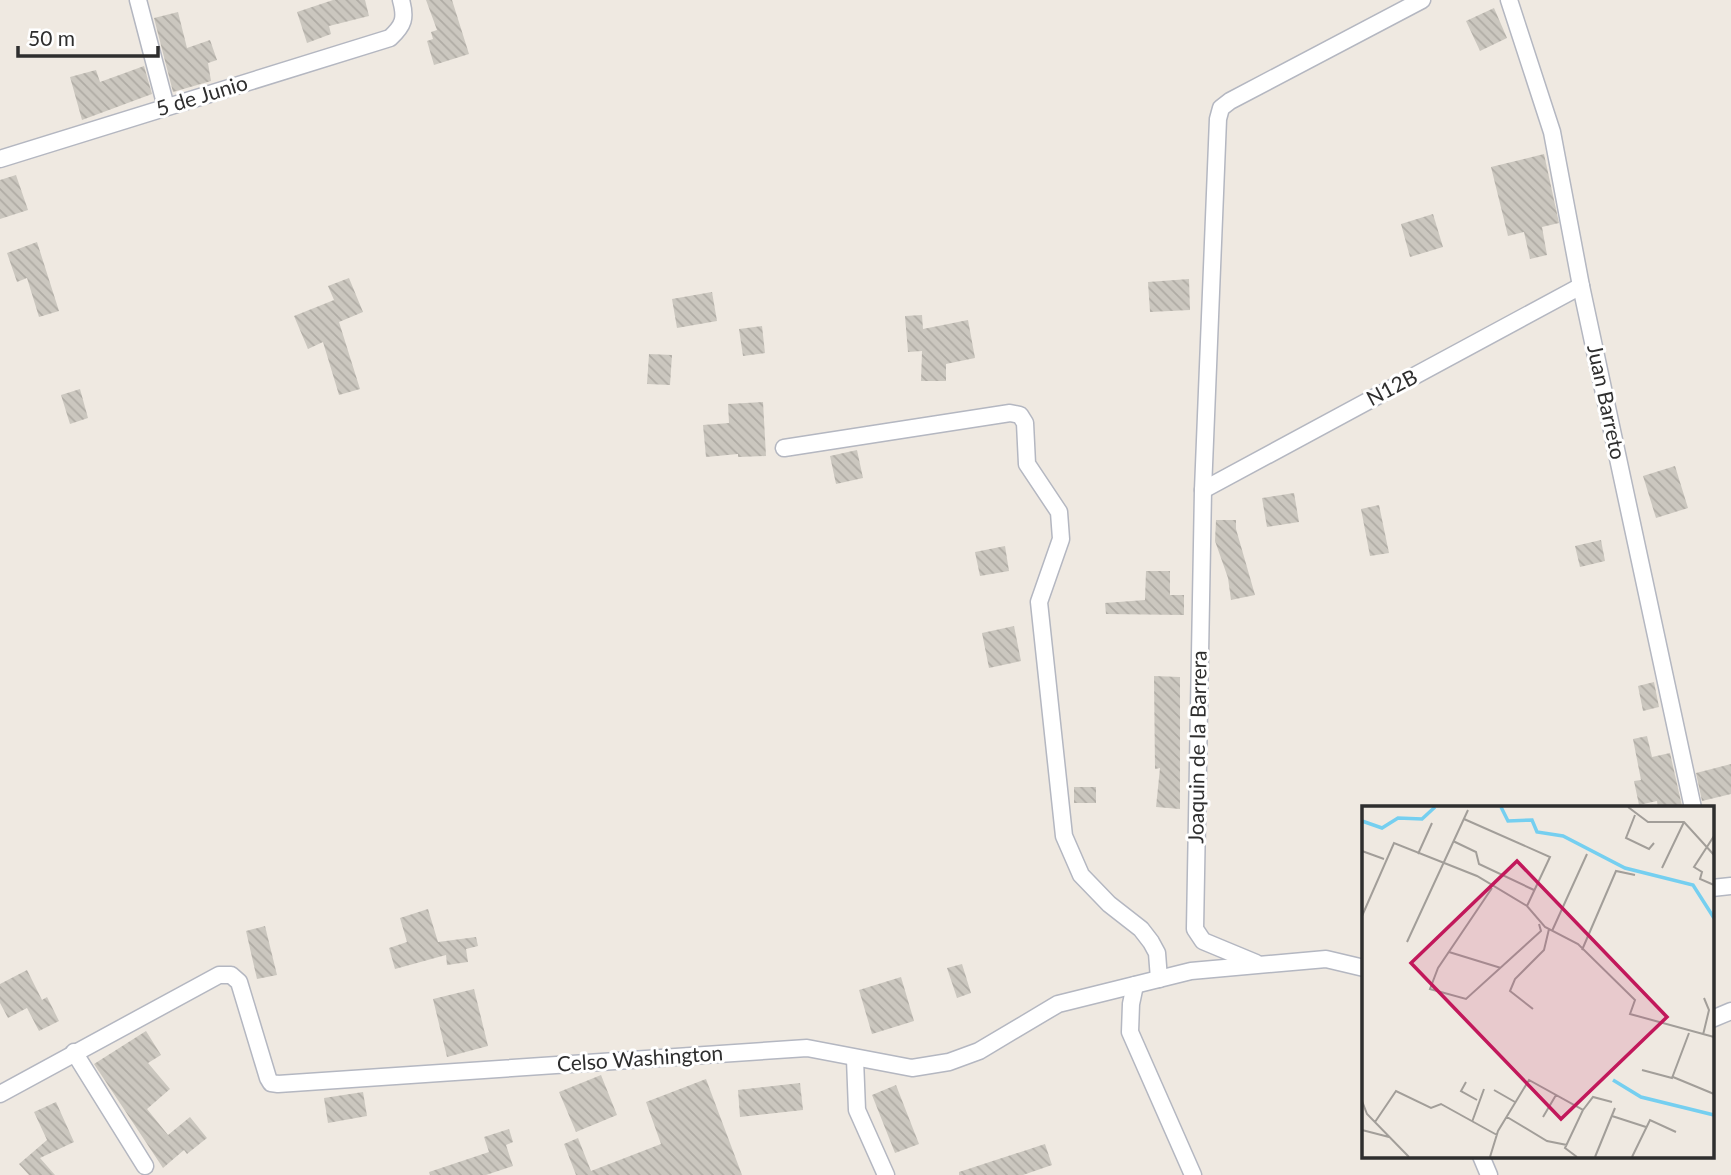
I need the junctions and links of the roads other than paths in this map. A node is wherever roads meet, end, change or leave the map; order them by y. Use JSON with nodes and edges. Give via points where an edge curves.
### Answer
{"nodes":[{"id":1,"x":138,"y":0,"type":"edge"},
{"id":2,"x":401,"y":0,"type":"edge"},
{"id":3,"x":1422,"y":0,"type":"edge"},
{"id":4,"x":1509,"y":0,"type":"edge"},
{"id":5,"x":166,"y":107,"type":"junction"},
{"id":6,"x":0,"y":159,"type":"edge"},
{"id":7,"x":1581,"y":286,"type":"junction"},
{"id":8,"x":784,"y":448,"type":"dead end"},
{"id":9,"x":1203,"y":490,"type":"junction"},
{"id":10,"x":1693,"y":806,"type":"edge"},
{"id":11,"x":1258,"y":964,"type":"junction"},
{"id":12,"x":1362,"y":968,"type":"edge"},
{"id":13,"x":1159,"y":979,"type":"junction"},
{"id":14,"x":1135,"y":985,"type":"junction"},
{"id":15,"x":1731,"y":1011,"type":"edge"},
{"id":16,"x":1714,"y":1018,"type":"edge"},
{"id":17,"x":74,"y":1052,"type":"junction"},
{"id":18,"x":855,"y":1059,"type":"junction"},
{"id":19,"x":0,"y":1094,"type":"edge"},
{"id":20,"x":1482,"y":1158,"type":"edge"},
{"id":21,"x":145,"y":1166,"type":"dead end"},
{"id":22,"x":886,"y":1175,"type":"edge"},
{"id":23,"x":1193,"y":1175,"type":"edge"},
{"id":24,"x":1489,"y":1175,"type":"edge"}],
"edges":[{"from":1,"to":5,"type":"street"},
{"from":2,"to":5,"type":"street","name":"5 de Junio","via":[[405,17],[390,38]]},
{"from":3,"to":9,"type":"street","via":[[1222,108]]},
{"from":4,"to":7,"type":"street","name":"Juan Barreto","via":[[1552,132]]},
{"from":5,"to":6,"type":"street","name":"5 de Junio"},
{"from":7,"to":9,"type":"street","name":"N12B"},
{"from":7,"to":10,"type":"street","name":"Juan Barreto"},
{"from":8,"to":13,"type":"street","via":[[1020,415],[1025,423],[1027,464],[1059,512],[1061,539],[1039,602],[1065,836],[1081,875],[1151,942],[1157,953]]},
{"from":9,"to":11,"type":"street","name":"Joaquin de la Barrera","via":[[1195,929],[1203,942]]},
{"from":11,"to":12,"type":"street","name":"Celso Washington","via":[[1326,959]]},
{"from":11,"to":13,"type":"street","name":"Celso Washington"},
{"from":13,"to":14,"type":"street","name":"Celso Washington"},
{"from":14,"to":18,"type":"street","name":"Celso Washington","via":[[1058,1004],[979,1051],[949,1062],[912,1068]]},
{"from":14,"to":23,"type":"street","via":[[1130,1032]]},
{"from":15,"to":16,"type":"street"},
{"from":17,"to":18,"type":"street","name":"Celso Washington","via":[[219,975],[231,975],[239,982],[271,1083],[807,1048]]},
{"from":17,"to":19,"type":"street","name":"Celso Washington"},
{"from":17,"to":21,"type":"street"},
{"from":18,"to":22,"type":"street","via":[[857,1111]]},
{"from":20,"to":24,"type":"street"}]}
